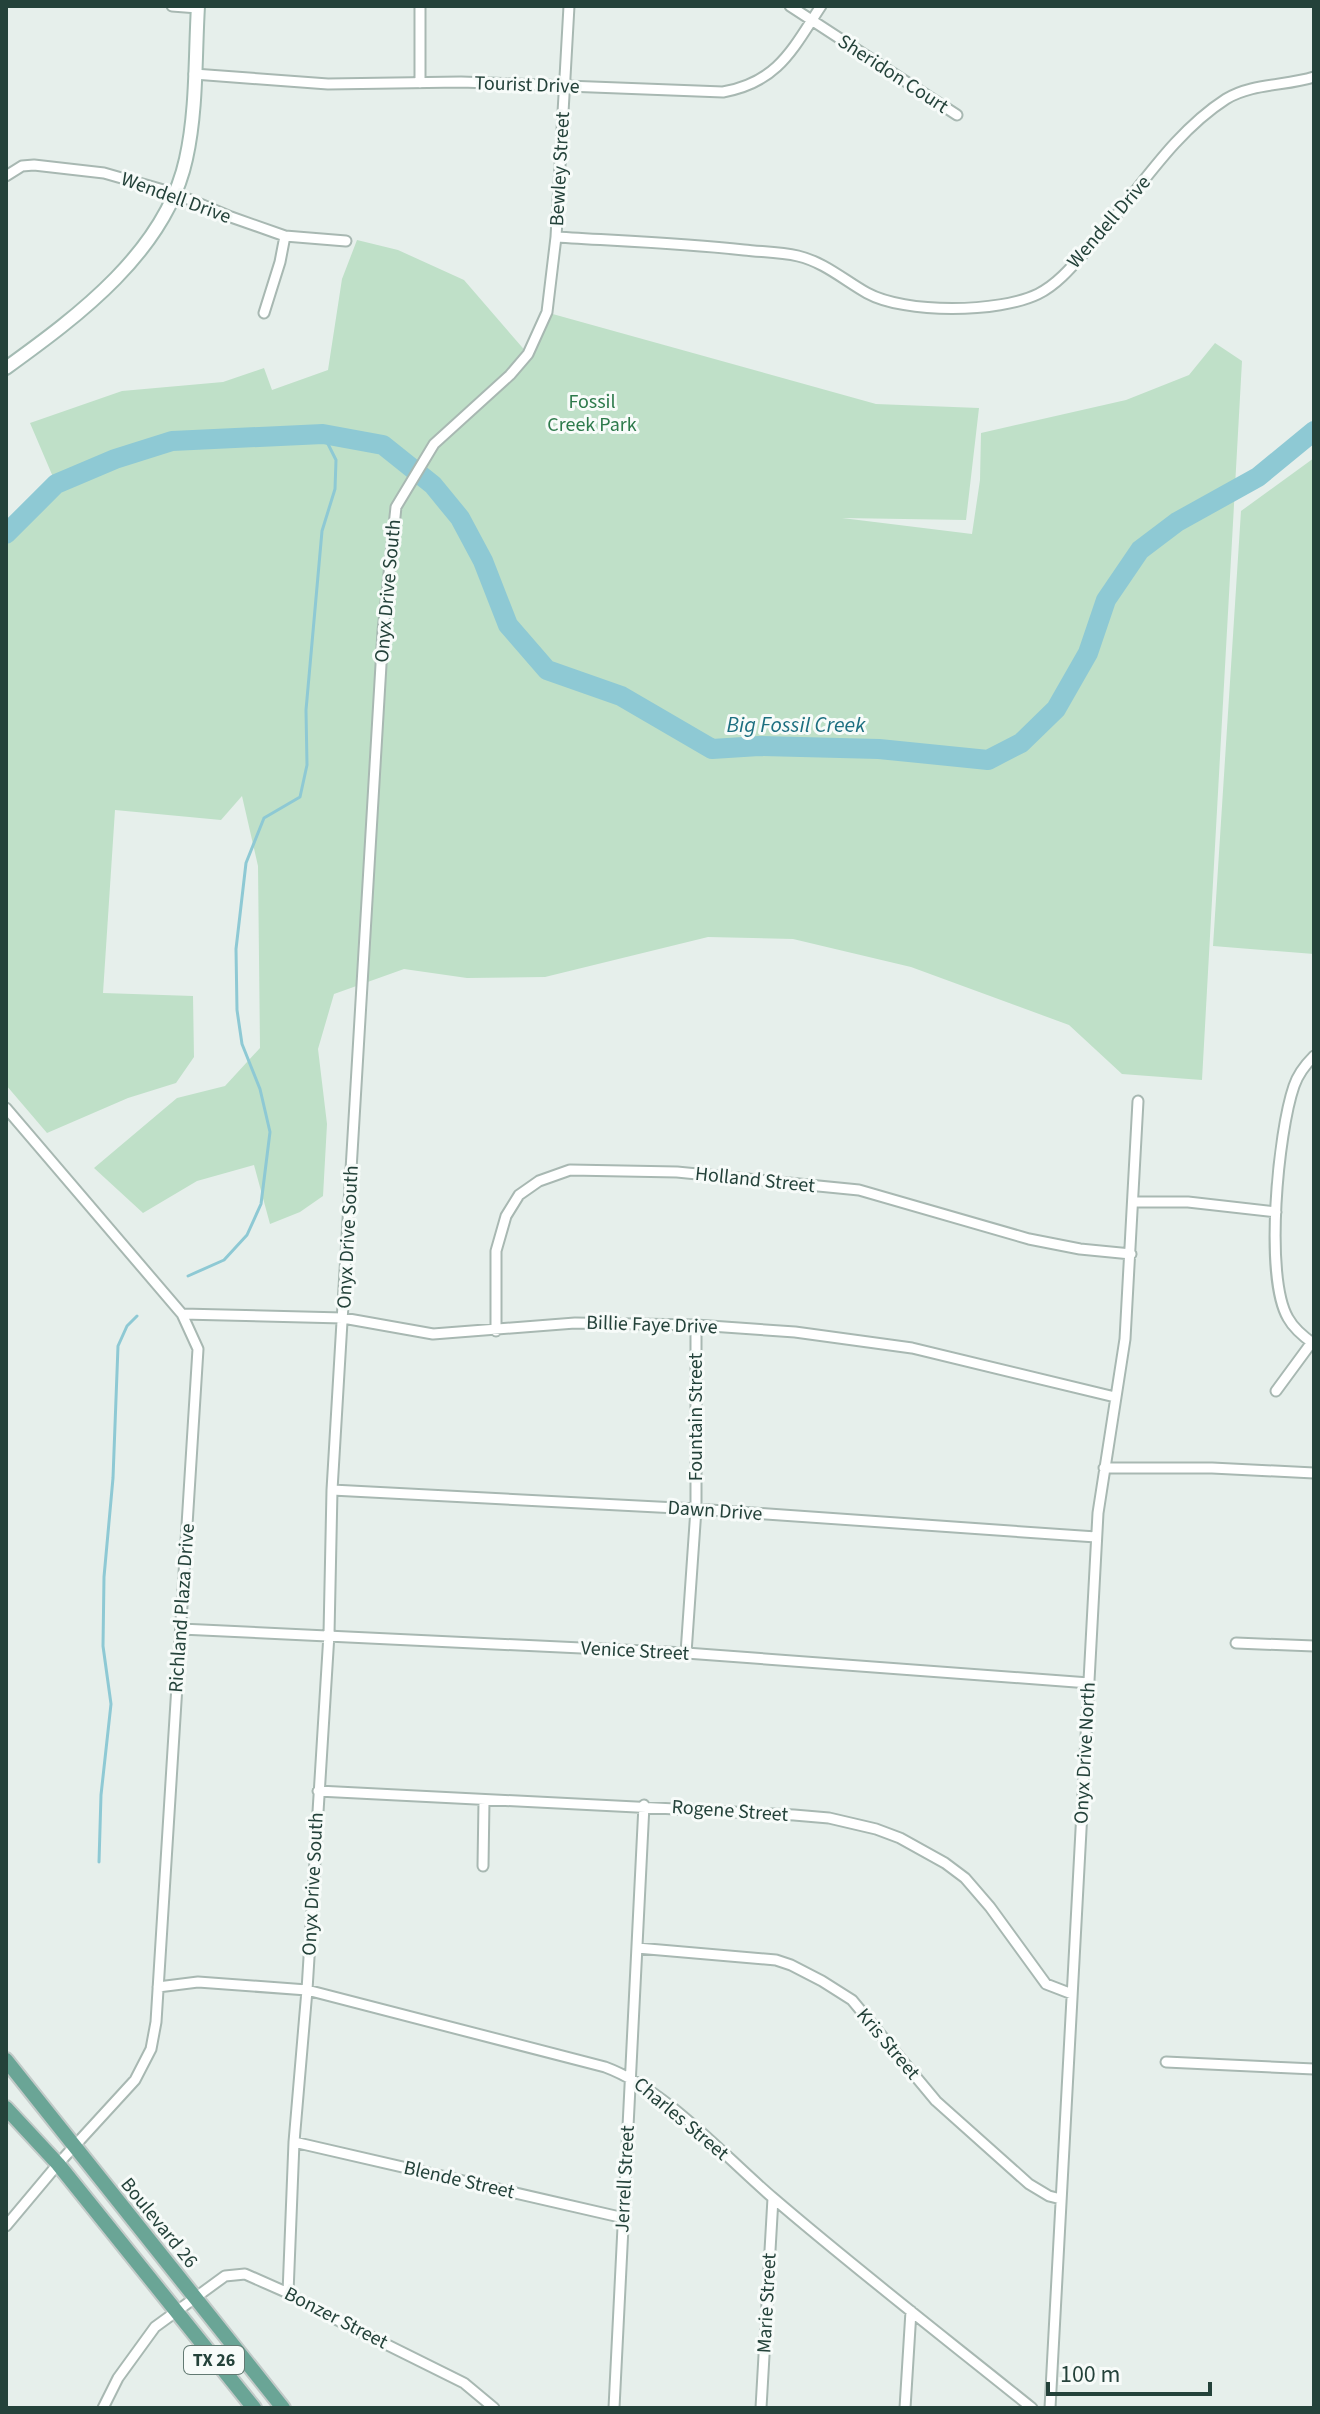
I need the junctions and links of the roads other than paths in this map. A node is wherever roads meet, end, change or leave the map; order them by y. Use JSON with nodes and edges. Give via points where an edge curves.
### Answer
{"nodes":[{"id":1,"x":172,"y":6,"type":"edge"},
{"id":2,"x":420,"y":6,"type":"edge"},
{"id":3,"x":569,"y":6,"type":"edge"},
{"id":4,"x":790,"y":6,"type":"edge"},
{"id":5,"x":821,"y":6,"type":"edge"},
{"id":6,"x":198,"y":7,"type":"edge"},
{"id":7,"x":811,"y":21,"type":"junction"},
{"id":8,"x":194,"y":74,"type":"junction"},
{"id":9,"x":1314,"y":77,"type":"edge"},
{"id":10,"x":420,"y":83,"type":"junction"},
{"id":11,"x":565,"y":86,"type":"junction"},
{"id":12,"x":957,"y":115,"type":"dead end"},
{"id":13,"x":6,"y":176,"type":"edge"},
{"id":14,"x":174,"y":193,"type":"junction"},
{"id":15,"x":285,"y":236,"type":"junction"},
{"id":16,"x":556,"y":237,"type":"junction"},
{"id":17,"x":346,"y":241,"type":"dead end"},
{"id":18,"x":264,"y":313,"type":"dead end"},
{"id":19,"x":6,"y":368,"type":"edge"},
{"id":20,"x":1312,"y":1063,"type":"edge"},
{"id":21,"x":1138,"y":1101,"type":"dead end"},
{"id":22,"x":6,"y":1108,"type":"edge"},
{"id":23,"x":1133,"y":1202,"type":"junction"},
{"id":24,"x":1276,"y":1212,"type":"junction"},
{"id":25,"x":1131,"y":1254,"type":"junction"},
{"id":26,"x":182,"y":1314,"type":"junction"},
{"id":27,"x":343,"y":1318,"type":"junction"},
{"id":28,"x":696,"y":1325,"type":"junction"},
{"id":29,"x":496,"y":1331,"type":"junction"},
{"id":30,"x":1313,"y":1343,"type":"edge"},
{"id":31,"x":1276,"y":1391,"type":"dead end"},
{"id":32,"x":1115,"y":1397,"type":"junction"},
{"id":33,"x":1104,"y":1468,"type":"junction"},
{"id":34,"x":1314,"y":1473,"type":"edge"},
{"id":35,"x":332,"y":1490,"type":"junction"},
{"id":36,"x":696,"y":1509,"type":"junction"},
{"id":37,"x":1096,"y":1537,"type":"junction"},
{"id":38,"x":181,"y":1629,"type":"junction"},
{"id":39,"x":329,"y":1634,"type":"junction"},
{"id":40,"x":1236,"y":1643,"type":"dead end"},
{"id":41,"x":1314,"y":1646,"type":"edge"},
{"id":42,"x":686,"y":1653,"type":"junction"},
{"id":43,"x":1089,"y":1683,"type":"junction"},
{"id":44,"x":318,"y":1791,"type":"junction"},
{"id":45,"x":484,"y":1801,"type":"junction"},
{"id":46,"x":644,"y":1805,"type":"junction"},
{"id":47,"x":483,"y":1866,"type":"dead end"},
{"id":48,"x":637,"y":1948,"type":"junction"},
{"id":49,"x":158,"y":1987,"type":"junction"},
{"id":50,"x":307,"y":1990,"type":"junction"},
{"id":51,"x":1072,"y":1994,"type":"junction"},
{"id":52,"x":6,"y":2060,"type":"edge"},
{"id":53,"x":1166,"y":2062,"type":"dead end"},
{"id":54,"x":1314,"y":2069,"type":"edge"},
{"id":55,"x":630,"y":2076,"type":"junction"},
{"id":56,"x":6,"y":2108,"type":"edge"},
{"id":57,"x":294,"y":2142,"type":"junction"},
{"id":58,"x":73,"y":2147,"type":"junction"},
{"id":59,"x":58,"y":2164,"type":"junction"},
{"id":60,"x":773,"y":2198,"type":"junction"},
{"id":61,"x":1061,"y":2199,"type":"junction"},
{"id":62,"x":624,"y":2218,"type":"junction"},
{"id":63,"x":6,"y":2226,"type":"edge"},
{"id":64,"x":288,"y":2293,"type":"junction"},
{"id":65,"x":195,"y":2299,"type":"junction"},
{"id":66,"x":911,"y":2311,"type":"junction"},
{"id":67,"x":174,"y":2312,"type":"junction"},
{"id":68,"x":103,"y":2408,"type":"edge"},
{"id":69,"x":254,"y":2408,"type":"edge"},
{"id":70,"x":283,"y":2408,"type":"edge"},
{"id":71,"x":494,"y":2408,"type":"edge"},
{"id":72,"x":614,"y":2408,"type":"edge"},
{"id":73,"x":761,"y":2408,"type":"edge"},
{"id":74,"x":905,"y":2408,"type":"edge"},
{"id":75,"x":1032,"y":2408,"type":"edge"},
{"id":76,"x":1050,"y":2408,"type":"edge"}],
"edges":[{"from":1,"to":6,"type":"street"},
{"from":2,"to":10,"type":"street"},
{"from":3,"to":11,"type":"street","name":"Bewley Street"},
{"from":4,"to":7,"type":"street","name":"Sheridon Court"},
{"from":5,"to":7,"type":"street","name":"Tourist Drive"},
{"from":6,"to":8,"type":"street"},
{"from":7,"to":11,"type":"street","name":"Tourist Drive","via":[[779,66],[741,89]]},
{"from":7,"to":12,"type":"street","name":"Sheridon Court"},
{"from":8,"to":10,"type":"street","name":"Tourist Drive","via":[[328,84]]},
{"from":8,"to":14,"type":"street","via":[[186,163]]},
{"from":9,"to":16,"type":"street","name":"Wendell Drive","via":[[1228,97],[1167,153],[1063,276],[1039,293],[1009,304],[894,304],[798,256]]},
{"from":10,"to":11,"type":"street","name":"Tourist Drive"},
{"from":11,"to":16,"type":"street","name":"Bewley Street"},
{"from":13,"to":14,"type":"street","name":"Wendell Drive","via":[[22,166],[62,168],[104,173]]},
{"from":14,"to":15,"type":"street","name":"Wendell Drive"},
{"from":14,"to":19,"type":"street","via":[[153,232],[101,296]]},
{"from":15,"to":17,"type":"street","name":"Wendell Drive"},
{"from":15,"to":18,"type":"street"},
{"from":16,"to":27,"type":"street","name":"Onyx Drive South","via":[[547,312],[528,354],[434,444],[396,507],[383,631]]},
{"from":20,"to":24,"type":"street","via":[[1300,1072],[1290,1098]]},
{"from":21,"to":23,"type":"street","name":"Onyx Drive North"},
{"from":22,"to":26,"type":"street","name":"Richland Plaza Drive"},
{"from":23,"to":24,"type":"street"},
{"from":23,"to":25,"type":"street","name":"Onyx Drive North"},
{"from":24,"to":30,"type":"street","via":[[1278,1286],[1287,1317]]},
{"from":25,"to":29,"type":"street","name":"Holland Street","via":[[1029,1239],[859,1190],[677,1172],[570,1170],[519,1195],[506,1216],[496,1251]]},
{"from":25,"to":32,"type":"street","name":"Onyx Drive North"},
{"from":26,"to":27,"type":"street","name":"Billie Faye Drive"},
{"from":26,"to":38,"type":"street","name":"Richland Plaza Drive","via":[[198,1349]]},
{"from":27,"to":29,"type":"street","name":"Billie Faye Drive","via":[[433,1334]]},
{"from":27,"to":35,"type":"street","name":"Onyx Drive South"},
{"from":28,"to":29,"type":"street","name":"Billie Faye Drive","via":[[575,1323]]},
{"from":28,"to":32,"type":"street","name":"Billie Faye Drive","via":[[912,1348]]},
{"from":28,"to":36,"type":"street","name":"Fountain Street"},
{"from":30,"to":31,"type":"street"},
{"from":32,"to":33,"type":"street","name":"Onyx Drive North"},
{"from":33,"to":34,"type":"street"},
{"from":33,"to":37,"type":"street","name":"Onyx Drive North"},
{"from":35,"to":36,"type":"street","name":"Dawn Drive"},
{"from":35,"to":39,"type":"street","name":"Onyx Drive South"},
{"from":36,"to":37,"type":"street","name":"Dawn Drive"},
{"from":36,"to":42,"type":"street","name":"Fountain Street"},
{"from":37,"to":43,"type":"street","name":"Onyx Drive North"},
{"from":38,"to":39,"type":"street","name":"Venice Street"},
{"from":38,"to":49,"type":"street","name":"Richland Plaza Drive"},
{"from":39,"to":42,"type":"street","name":"Venice Street"},
{"from":39,"to":44,"type":"street","name":"Onyx Drive South"},
{"from":40,"to":41,"type":"street"},
{"from":42,"to":43,"type":"street","name":"Venice Street"},
{"from":43,"to":51,"type":"street","name":"Onyx Drive North"},
{"from":44,"to":45,"type":"street","name":"Rogene Street"},
{"from":44,"to":50,"type":"street","name":"Onyx Drive South"},
{"from":45,"to":46,"type":"street","name":"Rogene Street"},
{"from":45,"to":47,"type":"street"},
{"from":46,"to":48,"type":"street","name":"Jerrell Street"},
{"from":46,"to":51,"type":"street","name":"Rogene Street","via":[[829,1818],[900,1838],[965,1878],[1046,1984]]},
{"from":48,"to":55,"type":"street","name":"Jerrell Street"},
{"from":48,"to":61,"type":"street","name":"Kris Street","via":[[776,1960],[822,1981],[852,2000],[936,2101],[1029,2184]]},
{"from":49,"to":50,"type":"street","name":"Charles Street","via":[[198,1982]]},
{"from":49,"to":58,"type":"street","name":"Richland Plaza Drive","via":[[156,2022],[144,2064]]},
{"from":50,"to":55,"type":"street","name":"Charles Street"},
{"from":50,"to":57,"type":"street","name":"Onyx Drive South"},
{"from":51,"to":61,"type":"street","name":"Onyx Drive North"},
{"from":52,"to":58,"type":"main road","name":"Boulevard 26","number":"TX 26"},
{"from":53,"to":54,"type":"street"},
{"from":55,"to":60,"type":"street","name":"Charles Street"},
{"from":55,"to":62,"type":"street","name":"Jerrell Street"},
{"from":56,"to":59,"type":"main road","number":"TX 26"},
{"from":57,"to":62,"type":"street","name":"Blende Street"},
{"from":57,"to":64,"type":"street","name":"Onyx Drive South"},
{"from":58,"to":59,"type":"street","name":"Richland Plaza Drive"},
{"from":58,"to":65,"type":"main road","name":"Boulevard 26","number":"TX 26"},
{"from":59,"to":63,"type":"street","name":"Richland Plaza Drive"},
{"from":59,"to":67,"type":"main road","number":"TX 26"},
{"from":60,"to":66,"type":"street","name":"Charles Street"},
{"from":60,"to":73,"type":"street","name":"Marie Street"},
{"from":61,"to":76,"type":"street","name":"Onyx Drive North"},
{"from":62,"to":72,"type":"street","name":"Jerrell Street"},
{"from":64,"to":65,"type":"street","name":"Bonzer Street","via":[[245,2274],[225,2276]]},
{"from":64,"to":71,"type":"street","name":"Bonzer Street","via":[[464,2383]]},
{"from":65,"to":67,"type":"street","name":"Bonzer Street"},
{"from":65,"to":70,"type":"main road","name":"Boulevard 26","number":"TX 26"},
{"from":66,"to":74,"type":"street"},
{"from":66,"to":75,"type":"street","name":"Charles Street"},
{"from":67,"to":68,"type":"street","name":"Bonzer Street","via":[[136,2351]]},
{"from":67,"to":69,"type":"main road","number":"TX 26"}]}
